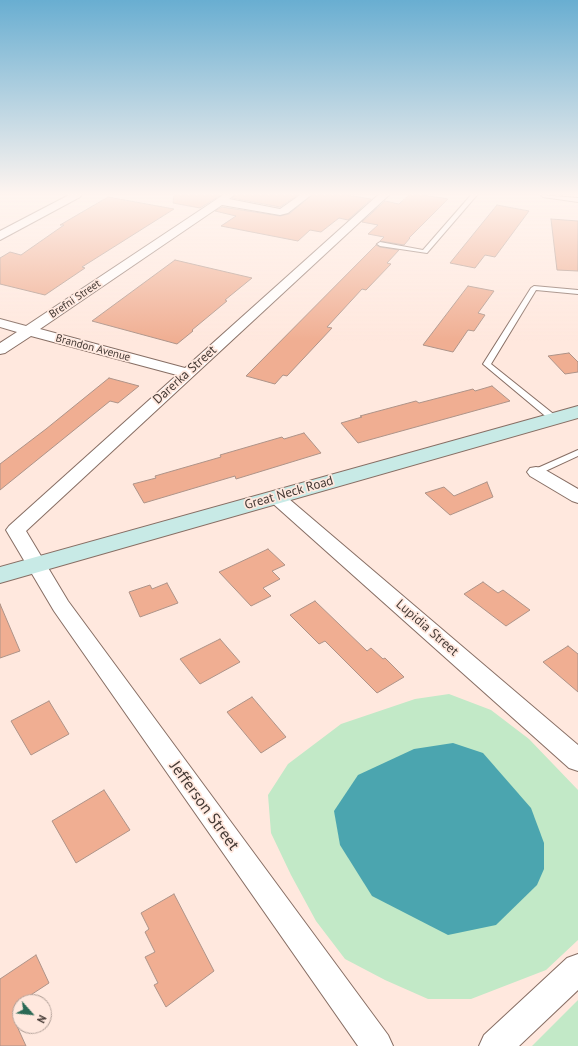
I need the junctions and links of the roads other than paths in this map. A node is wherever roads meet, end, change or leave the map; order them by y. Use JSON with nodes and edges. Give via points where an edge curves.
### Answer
{"nodes":[{"id":1,"x":156,"y":244,"type":"edge"},
{"id":2,"x":330,"y":244,"type":"edge"},
{"id":3,"x":380,"y":244,"type":"dead end"},
{"id":4,"x":432,"y":244,"type":"edge"},
{"id":5,"x":578,"y":292,"type":"edge"},
{"id":6,"x":0,"y":324,"type":"edge"},
{"id":7,"x":28,"y":331,"type":"junction"},
{"id":8,"x":0,"y":350,"type":"edge"},
{"id":9,"x":187,"y":373,"type":"junction"},
{"id":10,"x":578,"y":412,"type":"edge"},
{"id":11,"x":553,"y":418,"type":"junction"},
{"id":12,"x":578,"y":453,"type":"edge"},
{"id":13,"x":536,"y":472,"type":"joint"},
{"id":14,"x":276,"y":497,"type":"junction"},
{"id":15,"x":578,"y":497,"type":"edge"},
{"id":16,"x":36,"y":563,"type":"junction"},
{"id":17,"x":0,"y":575,"type":"edge"},
{"id":18,"x":578,"y":760,"type":"edge"},
{"id":19,"x":578,"y":969,"type":"edge"},
{"id":20,"x":376,"y":1046,"type":"edge"},
{"id":21,"x":495,"y":1046,"type":"edge"}],
"edges":[{"from":1,"to":7,"type":"street","name":"Brefni Street"},
{"from":2,"to":9,"type":"street","name":"Darerka Street"},
{"from":3,"to":4,"type":"lane","via":[[425,252]]},
{"from":5,"to":11,"type":"lane","via":[[534,288],[487,364]]},
{"from":6,"to":7,"type":"street","name":"Brandon Avenue"},
{"from":7,"to":8,"type":"street","name":"Brefni Street"},
{"from":7,"to":9,"type":"street","name":"Brandon Avenue"},
{"from":9,"to":16,"type":"street","name":"Darerka Street","via":[[16,530]]},
{"from":10,"to":11,"type":"main road","name":"Great Neck Road"},
{"from":11,"to":14,"type":"main road","name":"Great Neck Road"},
{"from":12,"to":13,"type":"lane"},
{"from":13,"to":15,"type":"street"},
{"from":14,"to":16,"type":"main road","name":"Great Neck Road"},
{"from":14,"to":18,"type":"street","name":"Lupidia Street"},
{"from":16,"to":17,"type":"main road","name":"Great Neck Road"},
{"from":16,"to":20,"type":"street","name":"Jefferson Street","via":[[60,606]]},
{"from":19,"to":21,"type":"street"}]}
